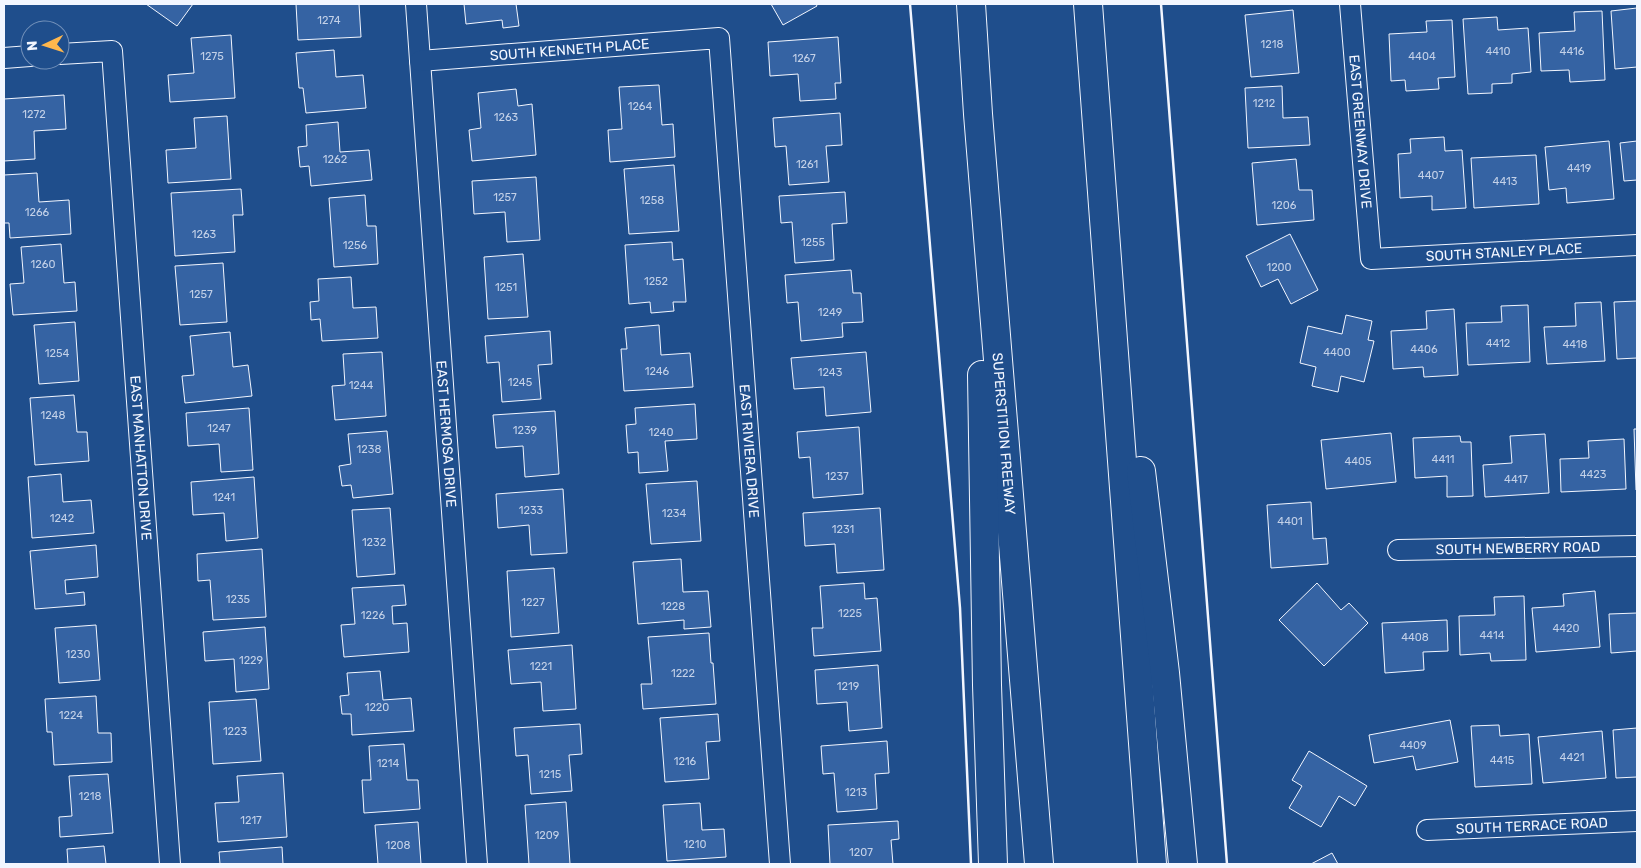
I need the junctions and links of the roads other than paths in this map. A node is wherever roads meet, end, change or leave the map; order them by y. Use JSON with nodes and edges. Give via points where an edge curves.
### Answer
{"nodes":[{"id":1,"x":416,"y":4,"type":"edge"},
{"id":2,"x":971,"y":4,"type":"edge"},
{"id":3,"x":1088,"y":4,"type":"edge"},
{"id":4,"x":1350,"y":4,"type":"edge"},
{"id":5,"x":719,"y":38,"type":"joint"},
{"id":6,"x":70,"y":53,"type":"edge"},
{"id":7,"x":20,"y":57,"type":"edge"},
{"id":8,"x":4,"y":58,"type":"edge"},
{"id":9,"x":420,"y":61,"type":"junction"},
{"id":10,"x":1096,"y":102,"type":"junction"},
{"id":11,"x":978,"y":114,"type":"junction"},
{"id":12,"x":1637,"y":245,"type":"edge"},
{"id":13,"x":1371,"y":258,"type":"joint"},
{"id":14,"x":1637,"y":546,"type":"edge"},
{"id":15,"x":1398,"y":550,"type":"dead end"},
{"id":16,"x":1637,"y":821,"type":"edge"},
{"id":17,"x":1427,"y":830,"type":"dead end"},
{"id":18,"x":170,"y":864,"type":"edge"},
{"id":19,"x":477,"y":864,"type":"edge"},
{"id":20,"x":780,"y":864,"type":"edge"},
{"id":21,"x":993,"y":864,"type":"edge"},
{"id":22,"x":1039,"y":864,"type":"edge"},
{"id":23,"x":1152,"y":864,"type":"edge"},
{"id":24,"x":1184,"y":864,"type":"edge"}],
"edges":[{"from":1,"to":9,"type":"street","name":"EAST HERMOSA DRIVE"},
{"from":2,"to":11,"type":"highway","name":"SUPERSTITION FREEWAY"},
{"from":3,"to":10,"type":"highway"},
{"from":4,"to":13,"type":"street","name":"EAST GREENWAY DRIVE"},
{"from":5,"to":9,"type":"street","name":"SOUTH KENNETH PLACE"},
{"from":5,"to":20,"type":"street","name":"EAST RIVIERA DRIVE"},
{"from":6,"to":18,"type":"street","name":"EAST MANHATTON DRIVE","via":[[112,51]]},
{"from":7,"to":8,"type":"street"},
{"from":9,"to":19,"type":"street","name":"EAST HERMOSA DRIVE"},
{"from":10,"to":23,"type":"highway"},
{"from":10,"to":24,"type":"highway","via":[[1165,673]]},
{"from":11,"to":21,"type":"highway"},
{"from":11,"to":22,"type":"highway","name":"SUPERSTITION FREEWAY"},
{"from":12,"to":13,"type":"street","name":"SOUTH STANLEY PLACE"},
{"from":14,"to":15,"type":"street","name":"SOUTH NEWBERRY ROAD"},
{"from":16,"to":17,"type":"street","name":"SOUTH TERRACE ROAD"}]}
